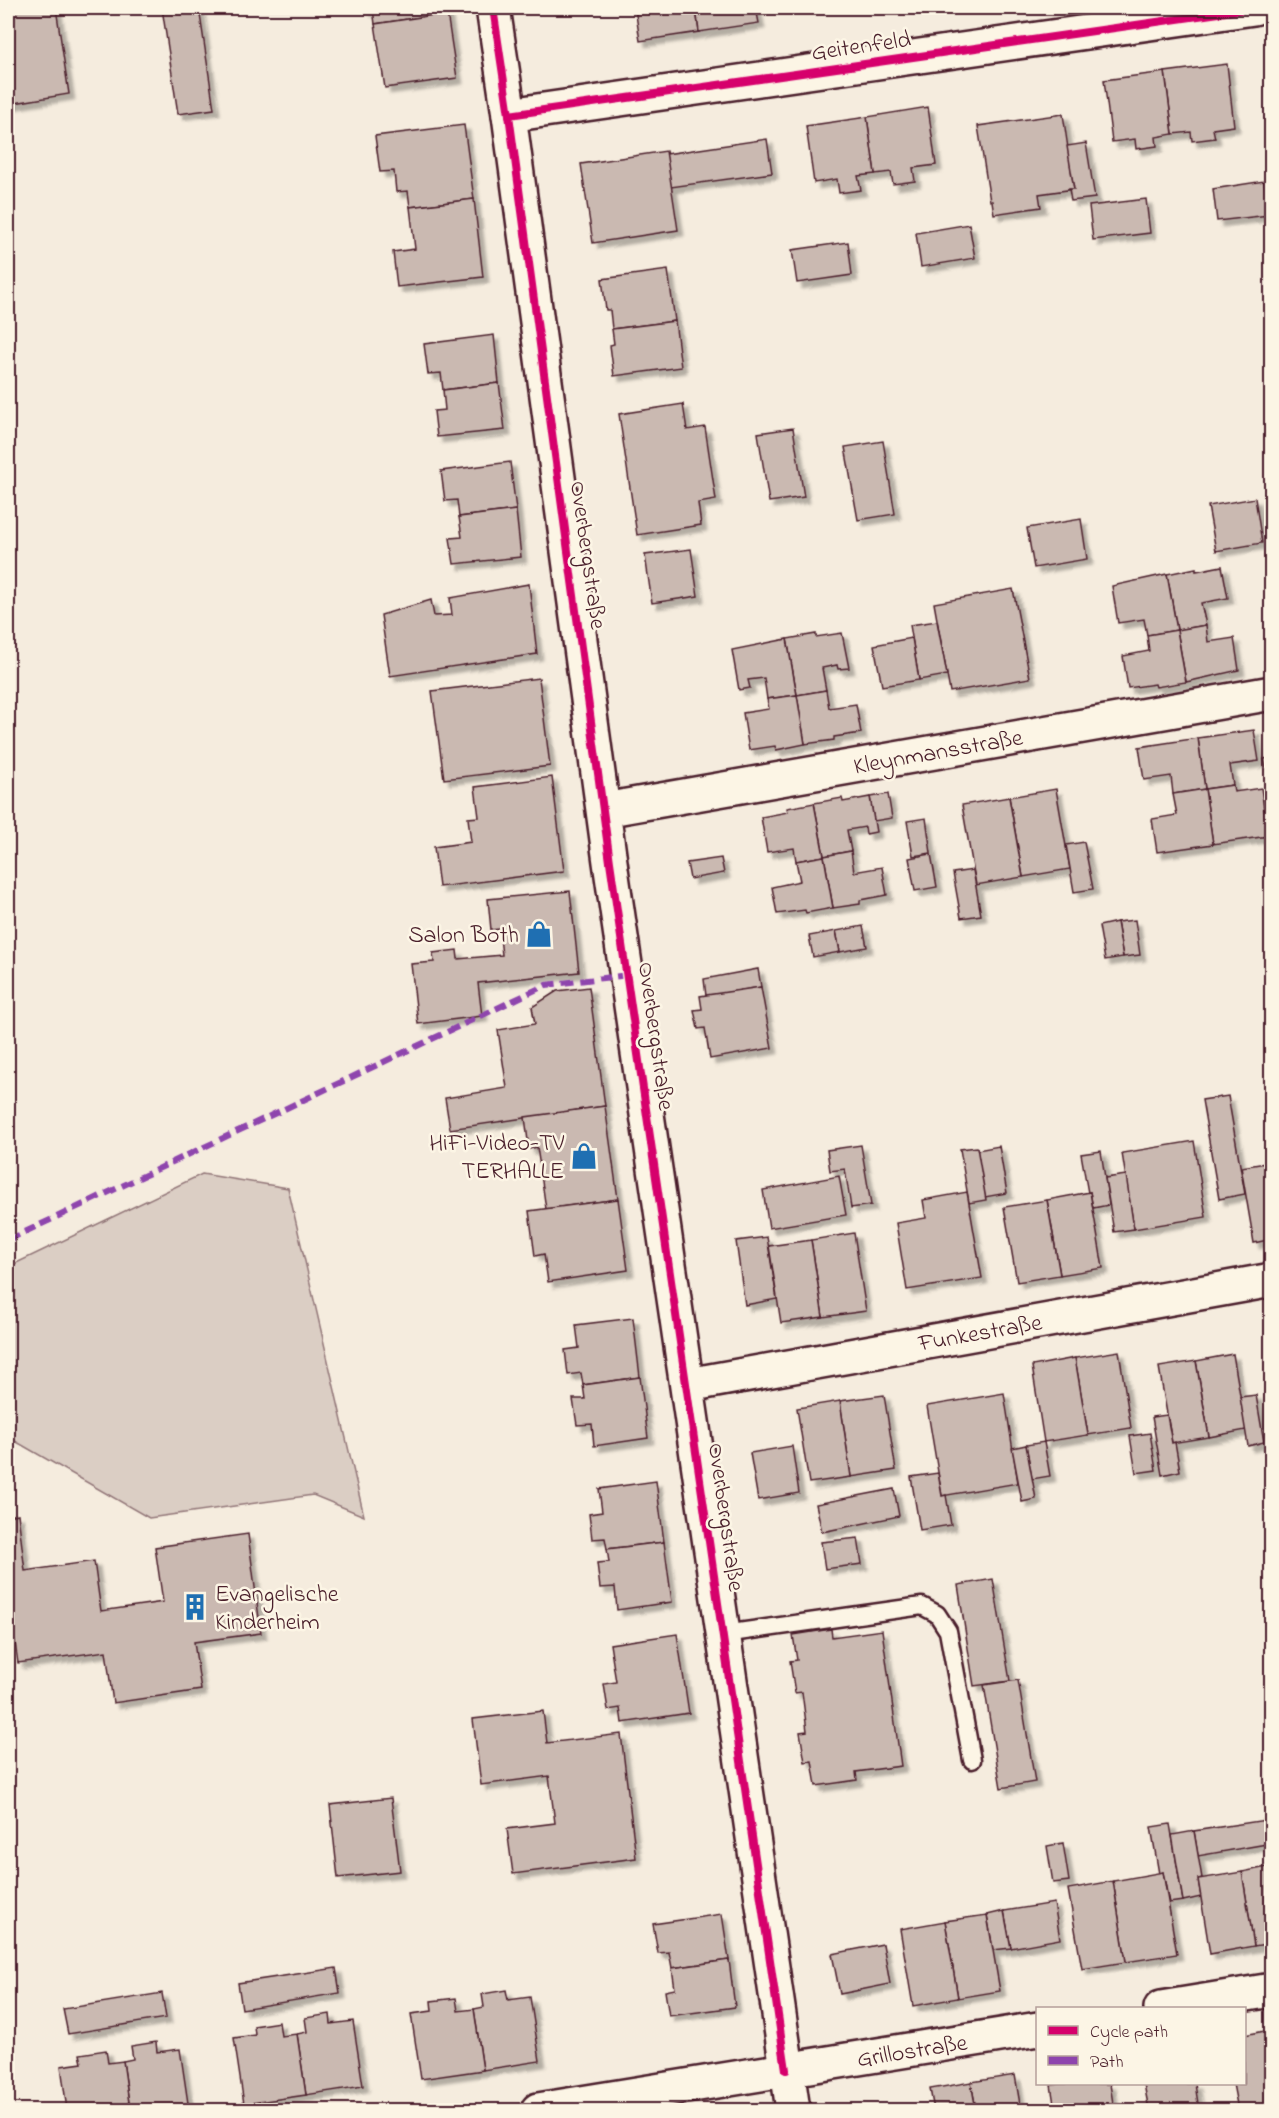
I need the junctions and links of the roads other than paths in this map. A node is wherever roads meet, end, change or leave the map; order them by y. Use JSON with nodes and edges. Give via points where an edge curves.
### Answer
{"nodes":[{"id":1,"x":493,"y":8,"type":"edge"},
{"id":2,"x":1254,"y":8,"type":"edge"},
{"id":3,"x":509,"y":115,"type":"junction"},
{"id":4,"x":1272,"y":693,"type":"edge"},
{"id":5,"x":604,"y":810,"type":"junction"},
{"id":6,"x":1272,"y":1280,"type":"edge"},
{"id":7,"x":688,"y":1385,"type":"junction"},
{"id":8,"x":724,"y":1634,"type":"junction"},
{"id":9,"x":972,"y":1760,"type":"dead end"},
{"id":10,"x":1272,"y":1990,"type":"edge"},
{"id":11,"x":1167,"y":2007,"type":"edge"},
{"id":12,"x":1036,"y":2029,"type":"edge"},
{"id":13,"x":786,"y":2070,"type":"junction"},
{"id":14,"x":538,"y":2110,"type":"edge"},
{"id":15,"x":792,"y":2110,"type":"edge"}],
"edges":[{"from":1,"to":3,"type":"street","name":"Overbergstraße"},
{"from":2,"to":3,"type":"street","name":"Geitenfeld"},
{"from":3,"to":5,"type":"street","name":"Overbergstraße"},
{"from":4,"to":5,"type":"street","name":"Kleynmansstraße"},
{"from":5,"to":7,"type":"street","name":"Overbergstraße"},
{"from":6,"to":7,"type":"street","name":"Funkestraße"},
{"from":7,"to":8,"type":"street","name":"Overbergstraße"},
{"from":8,"to":9,"type":"lane","via":[[922,1606],[937,1614],[948,1631]]},
{"from":8,"to":13,"type":"street","name":"Overbergstraße"},
{"from":10,"to":11,"type":"street"},
{"from":12,"to":13,"type":"street","name":"Grillostraße"},
{"from":13,"to":14,"type":"street","name":"Grillostraße"},
{"from":13,"to":15,"type":"street","name":"Overbergstraße"}]}
